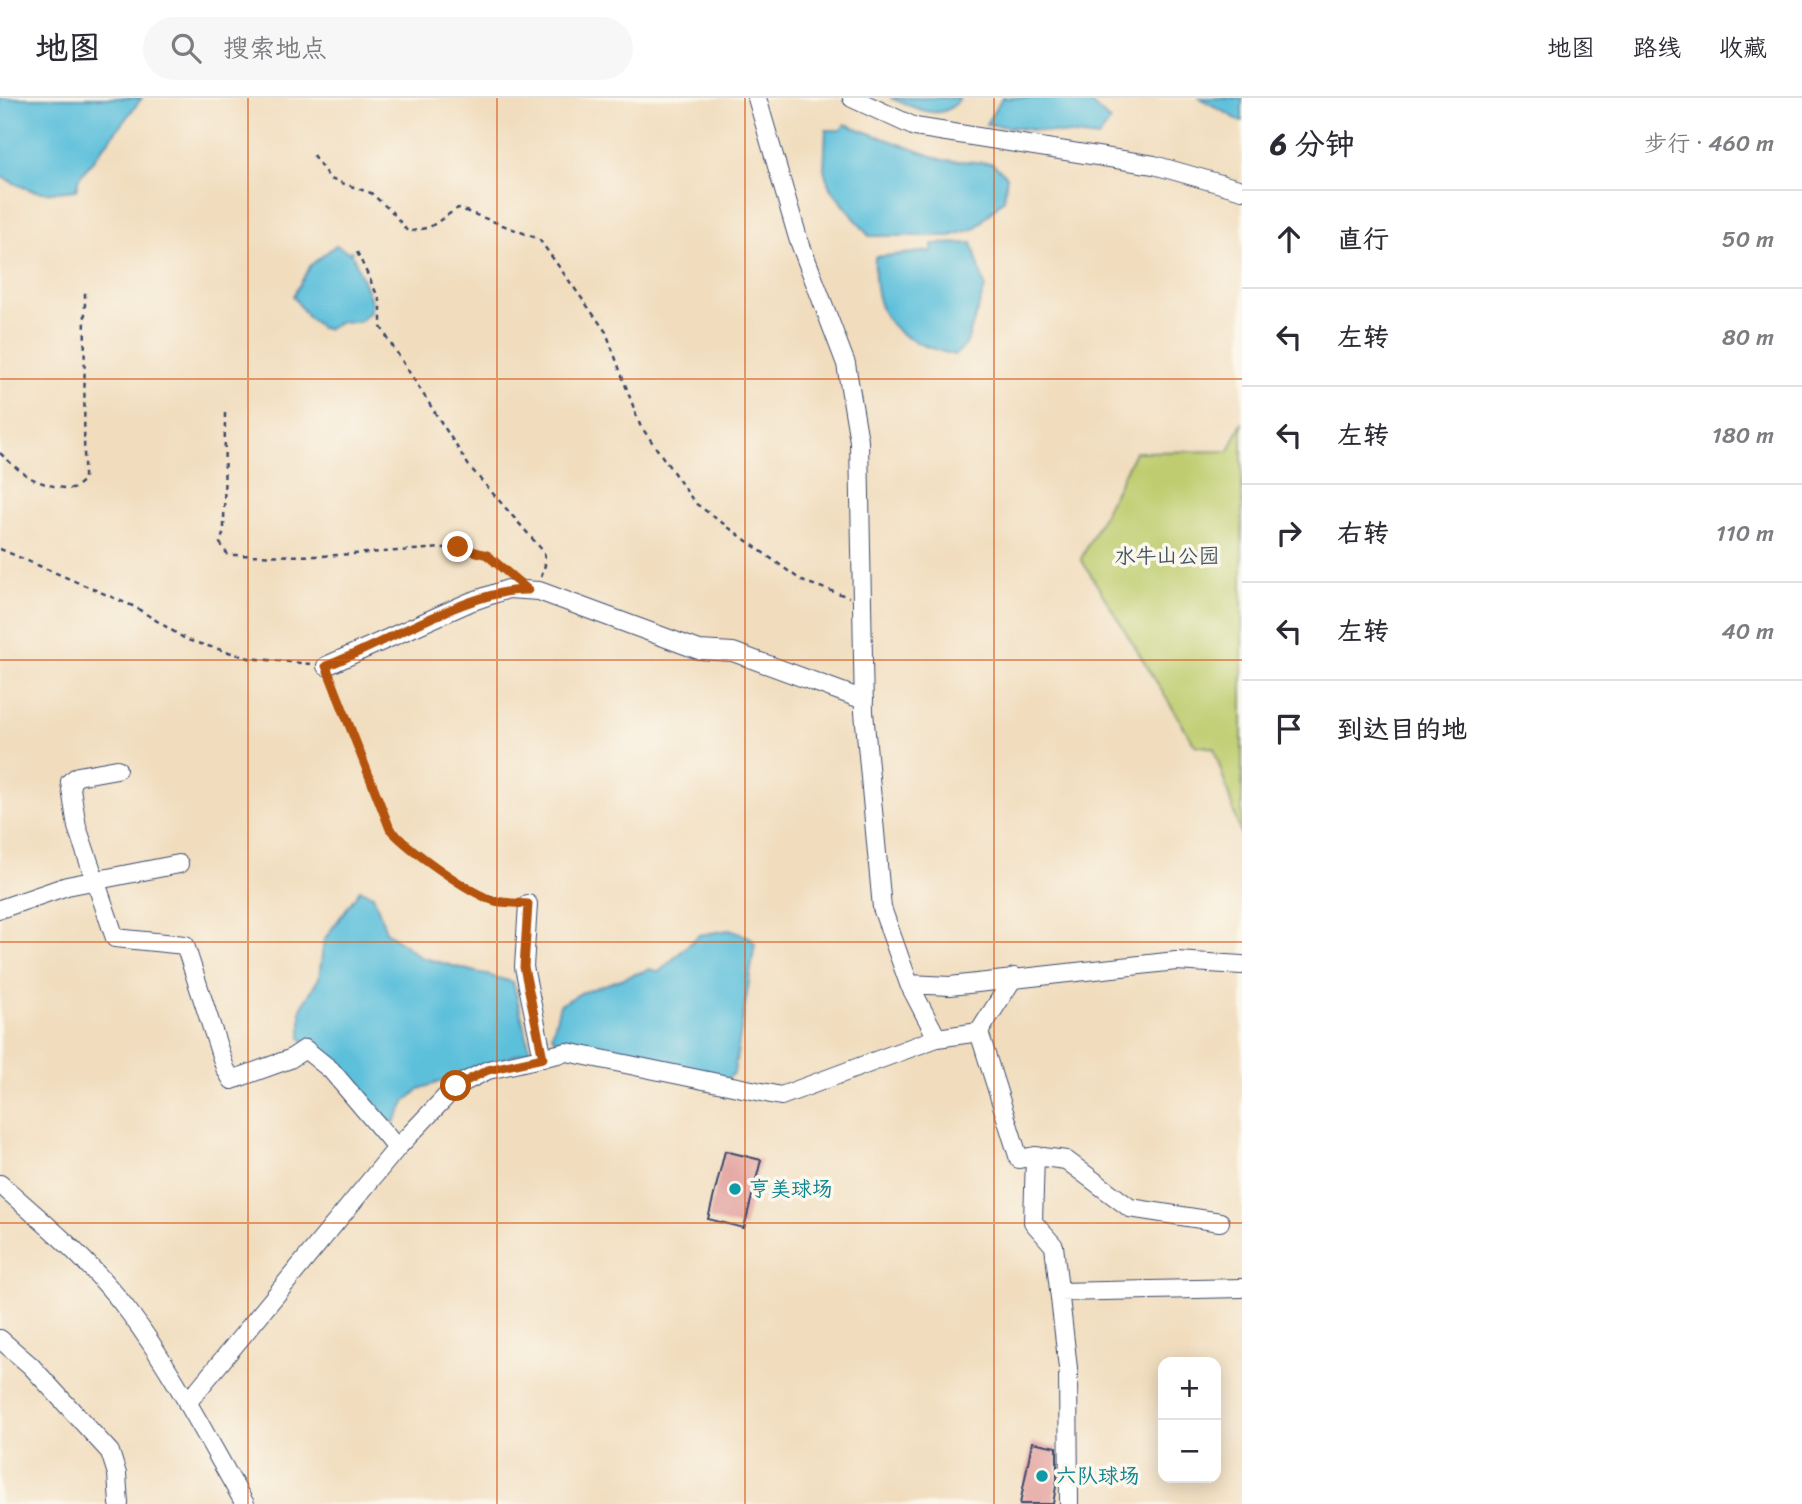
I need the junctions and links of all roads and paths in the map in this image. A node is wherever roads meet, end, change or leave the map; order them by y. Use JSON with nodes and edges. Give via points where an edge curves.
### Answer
{"nodes":[{"id":1,"x":757,"y":98,"type":"edge"},
{"id":2,"x":852,"y":98,"type":"edge"},
{"id":3,"x":313,"y":155,"type":"dead end"},
{"id":4,"x":1242,"y":190,"type":"edge"},
{"id":5,"x":357,"y":252,"type":"dead end"},
{"id":6,"x":85,"y":290,"type":"dead end"},
{"id":7,"x":225,"y":413,"type":"dead end"},
{"id":8,"x":0,"y":453,"type":"edge"},
{"id":9,"x":0,"y":549,"type":"edge"},
{"id":10,"x":534,"y":590,"type":"junction"},
{"id":11,"x":862,"y":601,"type":"junction"},
{"id":12,"x":326,"y":666,"type":"junction"},
{"id":13,"x":864,"y":701,"type":"junction"},
{"id":14,"x":117,"y":769,"type":"dead end"},
{"id":15,"x":179,"y":864,"type":"dead end"},
{"id":16,"x":96,"y":880,"type":"junction"},
{"id":17,"x":528,"y":904,"type":"joint"},
{"id":18,"x":0,"y":909,"type":"edge"},
{"id":19,"x":1242,"y":965,"type":"edge"},
{"id":20,"x":1014,"y":977,"type":"junction"},
{"id":21,"x":909,"y":984,"type":"junction"},
{"id":22,"x":979,"y":1032,"type":"junction"},
{"id":23,"x":937,"y":1038,"type":"junction"},
{"id":24,"x":543,"y":1058,"type":"junction"},
{"id":25,"x":397,"y":1147,"type":"junction"},
{"id":26,"x":1035,"y":1156,"type":"junction"},
{"id":27,"x":0,"y":1184,"type":"edge"},
{"id":28,"x":1220,"y":1222,"type":"dead end"},
{"id":29,"x":1242,"y":1288,"type":"edge"},
{"id":30,"x":1059,"y":1292,"type":"junction"},
{"id":31,"x":0,"y":1339,"type":"edge"},
{"id":32,"x":187,"y":1403,"type":"junction"},
{"id":33,"x":119,"y":1504,"type":"edge"},
{"id":34,"x":245,"y":1504,"type":"edge"},
{"id":35,"x":1069,"y":1504,"type":"edge"}],
"edges":[{"from":1,"to":11,"type":"street","via":[[798,238],[846,364],[859,441]]},
{"from":2,"to":4,"type":"street","via":[[915,127],[1154,165]]},
{"from":3,"to":11,"type":"path","via":[[330,179],[371,193],[408,232],[430,228],[458,208],[539,239],[606,332],[640,425],[695,503],[802,581]]},
{"from":5,"to":10,"type":"path","via":[[381,303],[381,327],[390,342],[469,466],[544,552],[545,565]]},
{"from":6,"to":8,"type":"path","via":[[84,480],[73,489],[41,485]]},
{"from":7,"to":10,"type":"path","via":[[224,531],[220,543],[228,555],[321,556],[458,547],[487,555]]},
{"from":9,"to":12,"type":"path","via":[[135,607],[187,640],[249,658]]},
{"from":10,"to":12,"type":"street","via":[[508,589],[470,602]]},
{"from":10,"to":13,"type":"street","via":[[699,650],[733,652]]},
{"from":11,"to":13,"type":"street"},
{"from":12,"to":17,"type":"path","via":[[390,829],[407,847],[481,896]]},
{"from":13,"to":21,"type":"street","via":[[882,908]]},
{"from":14,"to":16,"type":"street","via":[[78,776],[70,782],[77,827]]},
{"from":15,"to":16,"type":"street"},
{"from":16,"to":18,"type":"street"},
{"from":16,"to":25,"type":"street","via":[[115,938],[185,945],[232,1080],[305,1049],[331,1070]]},
{"from":17,"to":24,"type":"street","via":[[524,967]]},
{"from":19,"to":20,"type":"street","via":[[1176,961]]},
{"from":20,"to":21,"type":"street","via":[[950,986]]},
{"from":20,"to":22,"type":"street"},
{"from":21,"to":23,"type":"street"},
{"from":22,"to":23,"type":"street"},
{"from":22,"to":26,"type":"street","via":[[1019,1159]]},
{"from":23,"to":24,"type":"street","via":[[781,1096],[567,1052]]},
{"from":24,"to":25,"type":"street","via":[[488,1070],[456,1086]]},
{"from":25,"to":32,"type":"street"},
{"from":26,"to":28,"type":"street","via":[[1066,1160],[1130,1208]]},
{"from":26,"to":30,"type":"street","via":[[1033,1222],[1054,1246]]},
{"from":27,"to":32,"type":"street","via":[[86,1262],[129,1312]]},
{"from":29,"to":30,"type":"street"},
{"from":30,"to":35,"type":"street","via":[[1068,1368]]},
{"from":31,"to":33,"type":"street","via":[[110,1452]]},
{"from":32,"to":34,"type":"street"}]}
